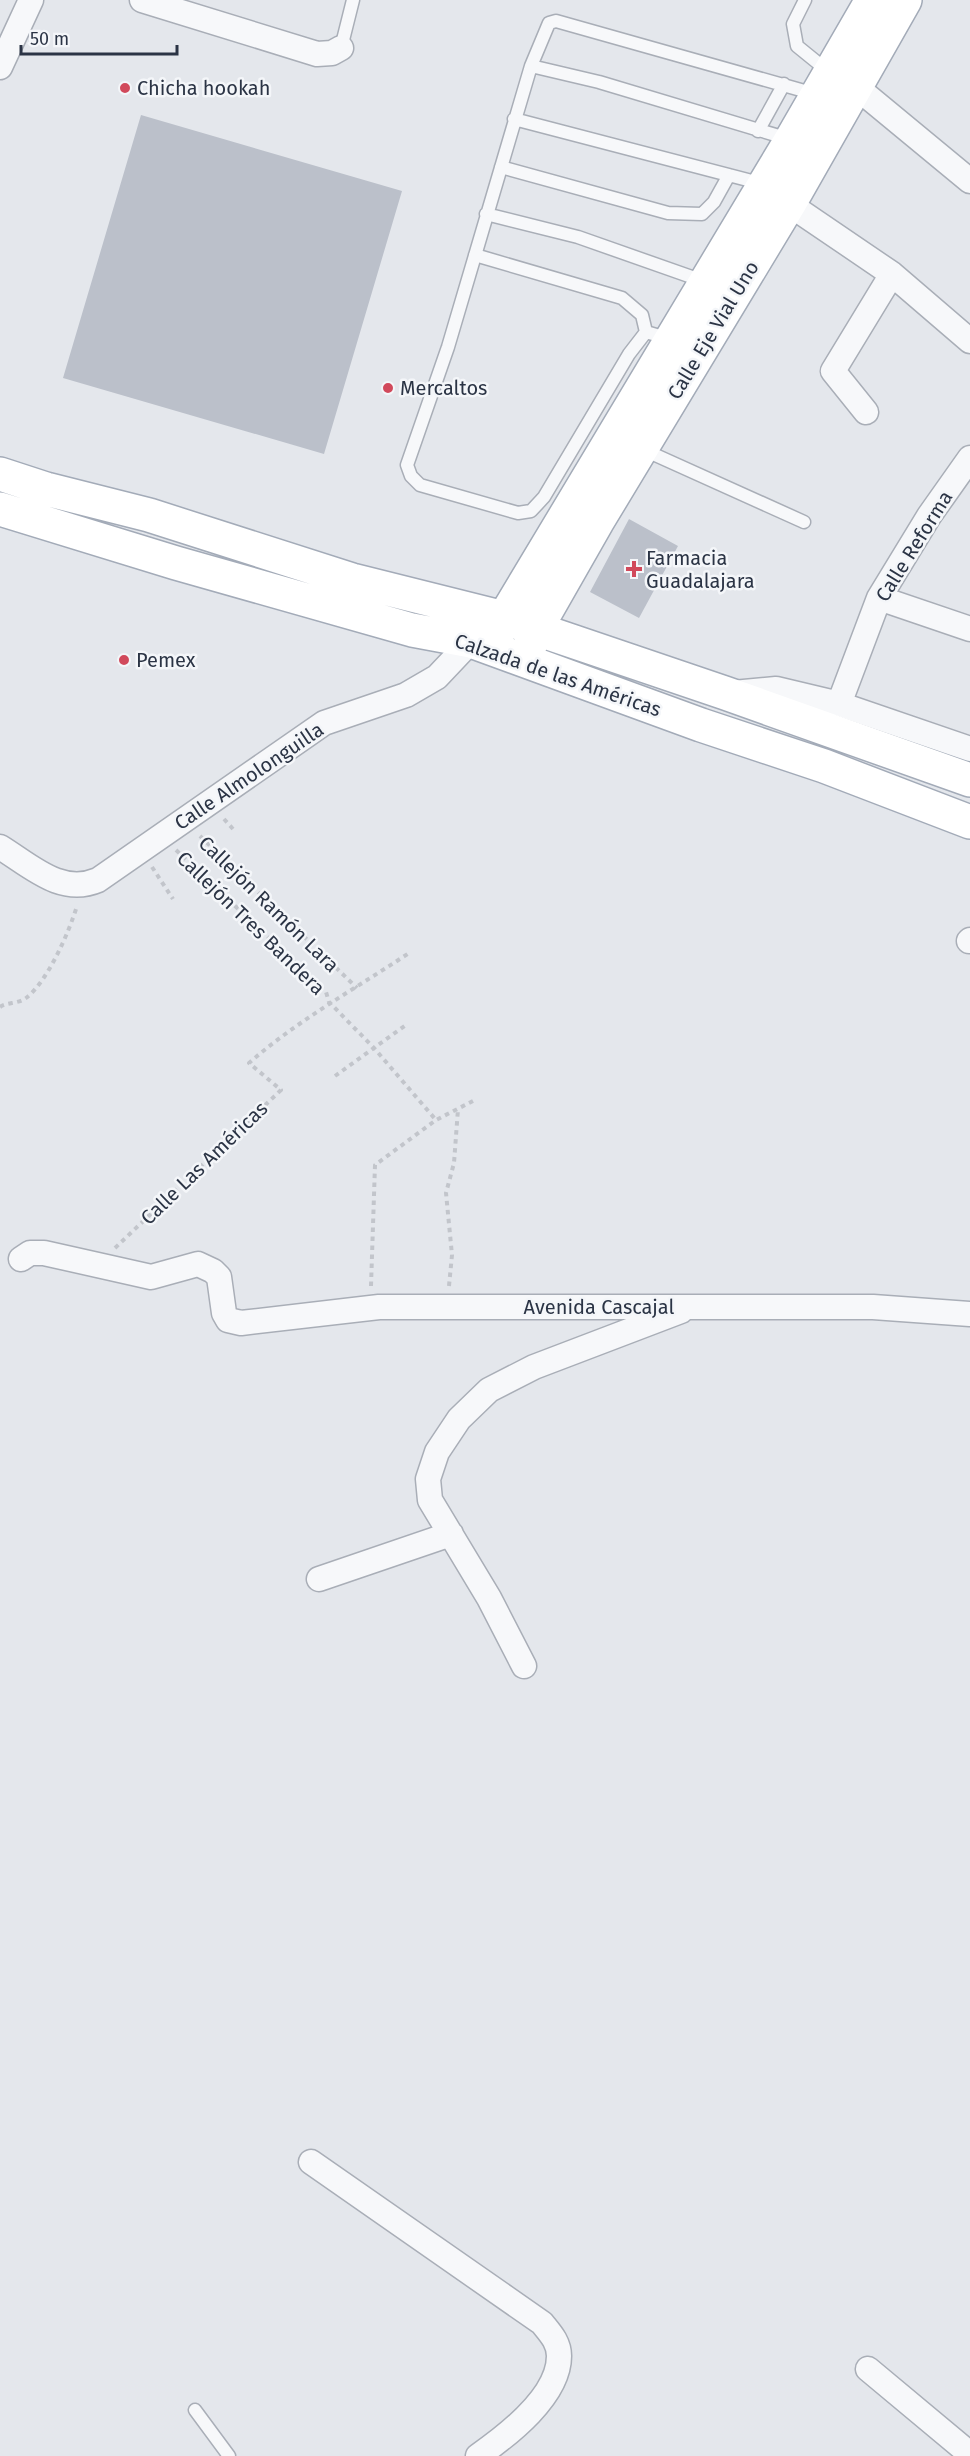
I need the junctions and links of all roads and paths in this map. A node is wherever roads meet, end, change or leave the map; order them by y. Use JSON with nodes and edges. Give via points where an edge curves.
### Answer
{"nodes":[{"id":1,"x":31,"y":0,"type":"edge"},
{"id":2,"x":142,"y":0,"type":"edge"},
{"id":3,"x":353,"y":0,"type":"edge"},
{"id":4,"x":805,"y":0,"type":"edge"},
{"id":5,"x":872,"y":0,"type":"edge"},
{"id":6,"x":905,"y":0,"type":"edge"},
{"id":7,"x":342,"y":48,"type":"joint"},
{"id":8,"x":531,"y":66,"type":"junction"},
{"id":9,"x":0,"y":67,"type":"edge"},
{"id":10,"x":784,"y":84,"type":"junction"},
{"id":11,"x":834,"y":84,"type":"junction"},
{"id":12,"x":514,"y":119,"type":"junction"},
{"id":13,"x":758,"y":131,"type":"junction"},
{"id":14,"x":791,"y":140,"type":"junction"},
{"id":15,"x":501,"y":167,"type":"junction"},
{"id":16,"x":729,"y":175,"type":"junction"},
{"id":17,"x":970,"y":181,"type":"edge"},
{"id":18,"x":777,"y":194,"type":"junction"},
{"id":19,"x":486,"y":214,"type":"junction"},
{"id":20,"x":475,"y":255,"type":"junction"},
{"id":21,"x":892,"y":274,"type":"junction"},
{"id":22,"x":719,"y":288,"type":"junction"},
{"id":23,"x":659,"y":335,"type":"junction"},
{"id":24,"x":970,"y":341,"type":"edge"},
{"id":25,"x":866,"y":412,"type":"dead end"},
{"id":26,"x":641,"y":448,"type":"junction"},
{"id":27,"x":970,"y":458,"type":"edge"},
{"id":28,"x":0,"y":474,"type":"edge"},
{"id":29,"x":0,"y":509,"type":"edge"},
{"id":30,"x":804,"y":522,"type":"dead end"},
{"id":31,"x":879,"y":598,"type":"junction"},
{"id":32,"x":536,"y":629,"type":"junction"},
{"id":33,"x":970,"y":629,"type":"edge"},
{"id":34,"x":487,"y":630,"type":"junction"},
{"id":35,"x":525,"y":661,"type":"junction"},
{"id":36,"x":725,"y":693,"type":"junction"},
{"id":37,"x":839,"y":704,"type":"junction"},
{"id":38,"x":970,"y":749,"type":"edge"},
{"id":39,"x":970,"y":780,"type":"edge"},
{"id":40,"x":182,"y":820,"type":"junction"},
{"id":41,"x":970,"y":822,"type":"edge"},
{"id":42,"x":160,"y":835,"type":"junction"},
{"id":43,"x":0,"y":847,"type":"edge"},
{"id":44,"x":141,"y":849,"type":"junction"},
{"id":45,"x":84,"y":886,"type":"junction"},
{"id":46,"x":173,"y":899,"type":"dead end"},
{"id":47,"x":410,"y":953,"type":"dead end"},
{"id":48,"x":357,"y":988,"type":"junction"},
{"id":49,"x":329,"y":1002,"type":"junction"},
{"id":50,"x":0,"y":1007,"type":"edge"},
{"id":51,"x":406,"y":1025,"type":"dead end"},
{"id":52,"x":374,"y":1048,"type":"junction"},
{"id":53,"x":335,"y":1076,"type":"dead end"},
{"id":54,"x":473,"y":1101,"type":"dead end"},
{"id":55,"x":458,"y":1108,"type":"junction"},
{"id":56,"x":436,"y":1120,"type":"junction"},
{"id":57,"x":21,"y":1259,"type":"dead end"},
{"id":58,"x":97,"y":1265,"type":"junction"},
{"id":59,"x":448,"y":1306,"type":"junction"},
{"id":60,"x":689,"y":1307,"type":"junction"},
{"id":61,"x":370,"y":1308,"type":"junction"},
{"id":62,"x":970,"y":1314,"type":"edge"},
{"id":63,"x":451,"y":1534,"type":"junction"},
{"id":64,"x":319,"y":1579,"type":"dead end"},
{"id":65,"x":524,"y":1666,"type":"dead end"},
{"id":66,"x":311,"y":2162,"type":"dead end"},
{"id":67,"x":868,"y":2369,"type":"dead end"},
{"id":68,"x":195,"y":2410,"type":"dead end"},
{"id":69,"x":970,"y":2454,"type":"edge"},
{"id":70,"x":229,"y":2456,"type":"edge"},
{"id":71,"x":478,"y":2456,"type":"edge"}],
"edges":[{"from":1,"to":9,"type":"street"},
{"from":2,"to":7,"type":"street","via":[[317,54]]},
{"from":3,"to":7,"type":"lane"},
{"from":4,"to":11,"type":"lane","via":[[793,24],[797,46]]},
{"from":5,"to":11,"type":"main road","name":"Calle Eje Vial Uno"},
{"from":6,"to":11,"type":"main road","name":"Calle Eje Vial Uno"},
{"from":8,"to":10,"type":"lane","via":[[549,23],[556,21]]},
{"from":8,"to":12,"type":"lane"},
{"from":8,"to":13,"type":"lane","via":[[599,82]]},
{"from":10,"to":11,"type":"lane"},
{"from":10,"to":13,"type":"lane"},
{"from":11,"to":14,"type":"main road","name":"Calle Eje Vial Uno"},
{"from":11,"to":17,"type":"street"},
{"from":11,"to":18,"type":"main road","name":"Calle Eje Vial Uno"},
{"from":12,"to":15,"type":"lane"},
{"from":12,"to":16,"type":"lane"},
{"from":13,"to":14,"type":"lane"},
{"from":14,"to":18,"type":"main road","name":"Calle Eje Vial Uno"},
{"from":15,"to":16,"type":"lane","via":[[668,213],[702,214],[714,202]]},
{"from":15,"to":19,"type":"lane"},
{"from":16,"to":18,"type":"lane"},
{"from":18,"to":21,"type":"street"},
{"from":18,"to":22,"type":"main road","name":"Calle Eje Vial Uno"},
{"from":19,"to":20,"type":"lane"},
{"from":19,"to":22,"type":"lane","via":[[578,237]]},
{"from":20,"to":23,"type":"lane","via":[[622,298]]},
{"from":20,"to":23,"type":"lane","via":[[407,465],[420,485],[518,513],[531,511],[563,470],[629,354]]},
{"from":21,"to":24,"type":"street"},
{"from":21,"to":25,"type":"street","via":[[833,371]]},
{"from":22,"to":23,"type":"main road","name":"Calle Eje Vial Uno"},
{"from":22,"to":26,"type":"main road","name":"Calle Eje Vial Uno"},
{"from":23,"to":34,"type":"main road","name":"Calle Eje Vial Uno"},
{"from":26,"to":30,"type":"lane"},
{"from":26,"to":32,"type":"main road","name":"Calle Eje Vial Uno"},
{"from":27,"to":31,"type":"street","name":"Calle Reforma"},
{"from":28,"to":34,"type":"main road","name":"Calzada de las Américas","via":[[149,515],[352,580]]},
{"from":29,"to":34,"type":"main road","name":"Calzada de las Américas","via":[[412,630]]},
{"from":31,"to":33,"type":"street"},
{"from":31,"to":37,"type":"street","name":"Calle Reforma"},
{"from":32,"to":34,"type":"main road","name":"Calzada de las Américas"},
{"from":32,"to":35,"type":"main road","name":"Calle Eje Vial Uno"},
{"from":32,"to":36,"type":"main road","name":"Calzada de las Américas"},
{"from":34,"to":35,"type":"main road","name":"Calzada de las Américas"},
{"from":34,"to":40,"type":"street","name":"Calle Almolonguilla","via":[[437,677],[406,695],[324,723]]},
{"from":35,"to":41,"type":"main road","name":"Calzada de las Américas"},
{"from":36,"to":37,"type":"street","via":[[776,689]]},
{"from":36,"to":39,"type":"main road","name":"Calzada de las Américas"},
{"from":37,"to":38,"type":"street"},
{"from":40,"to":42,"type":"street","name":"Calle Almolonguilla"},
{"from":40,"to":48,"type":"path","name":"Callejón Ramón Lara"},
{"from":42,"to":44,"type":"street","name":"Calle Almolonguilla"},
{"from":42,"to":49,"type":"path","name":"Callejón Tres Bandera","via":[[326,992]]},
{"from":43,"to":45,"type":"street","via":[[66,885]]},
{"from":44,"to":45,"type":"street","name":"Calle Almolonguilla"},
{"from":44,"to":46,"type":"path"},
{"from":45,"to":50,"type":"path","via":[[74,918],[45,975],[23,1000]]},
{"from":47,"to":48,"type":"path"},
{"from":48,"to":49,"type":"path"},
{"from":49,"to":52,"type":"path","name":"Callejón Tres Bandera"},
{"from":49,"to":58,"type":"path","name":"Calle Las Américas","via":[[249,1063],[281,1090]]},
{"from":51,"to":52,"type":"path"},
{"from":52,"to":53,"type":"path"},
{"from":52,"to":56,"type":"path","name":"Callejón Tres Bandera"},
{"from":54,"to":55,"type":"path"},
{"from":55,"to":56,"type":"path"},
{"from":55,"to":59,"type":"path","via":[[454,1163],[446,1193],[452,1255]]},
{"from":56,"to":61,"type":"path","via":[[375,1165]]},
{"from":57,"to":58,"type":"street","via":[[30,1253],[44,1253]]},
{"from":58,"to":61,"type":"street","name":"Avenida Cascajal","via":[[151,1277],[198,1264],[219,1277],[224,1313],[228,1320],[241,1323]]},
{"from":59,"to":60,"type":"street","name":"Avenida Cascajal"},
{"from":59,"to":61,"type":"street","name":"Avenida Cascajal"},
{"from":60,"to":62,"type":"street","name":"Avenida Cascajal","via":[[873,1307]]},
{"from":60,"to":63,"type":"street","via":[[534,1368],[489,1390],[466,1412],[437,1452],[428,1479],[430,1500]]},
{"from":63,"to":64,"type":"street"},
{"from":63,"to":65,"type":"street"},
{"from":66,"to":71,"type":"street","via":[[542,2323],[555,2338],[559,2356],[554,2376],[536,2406],[508,2435]]},
{"from":67,"to":69,"type":"street"},
{"from":68,"to":70,"type":"lane"}]}
